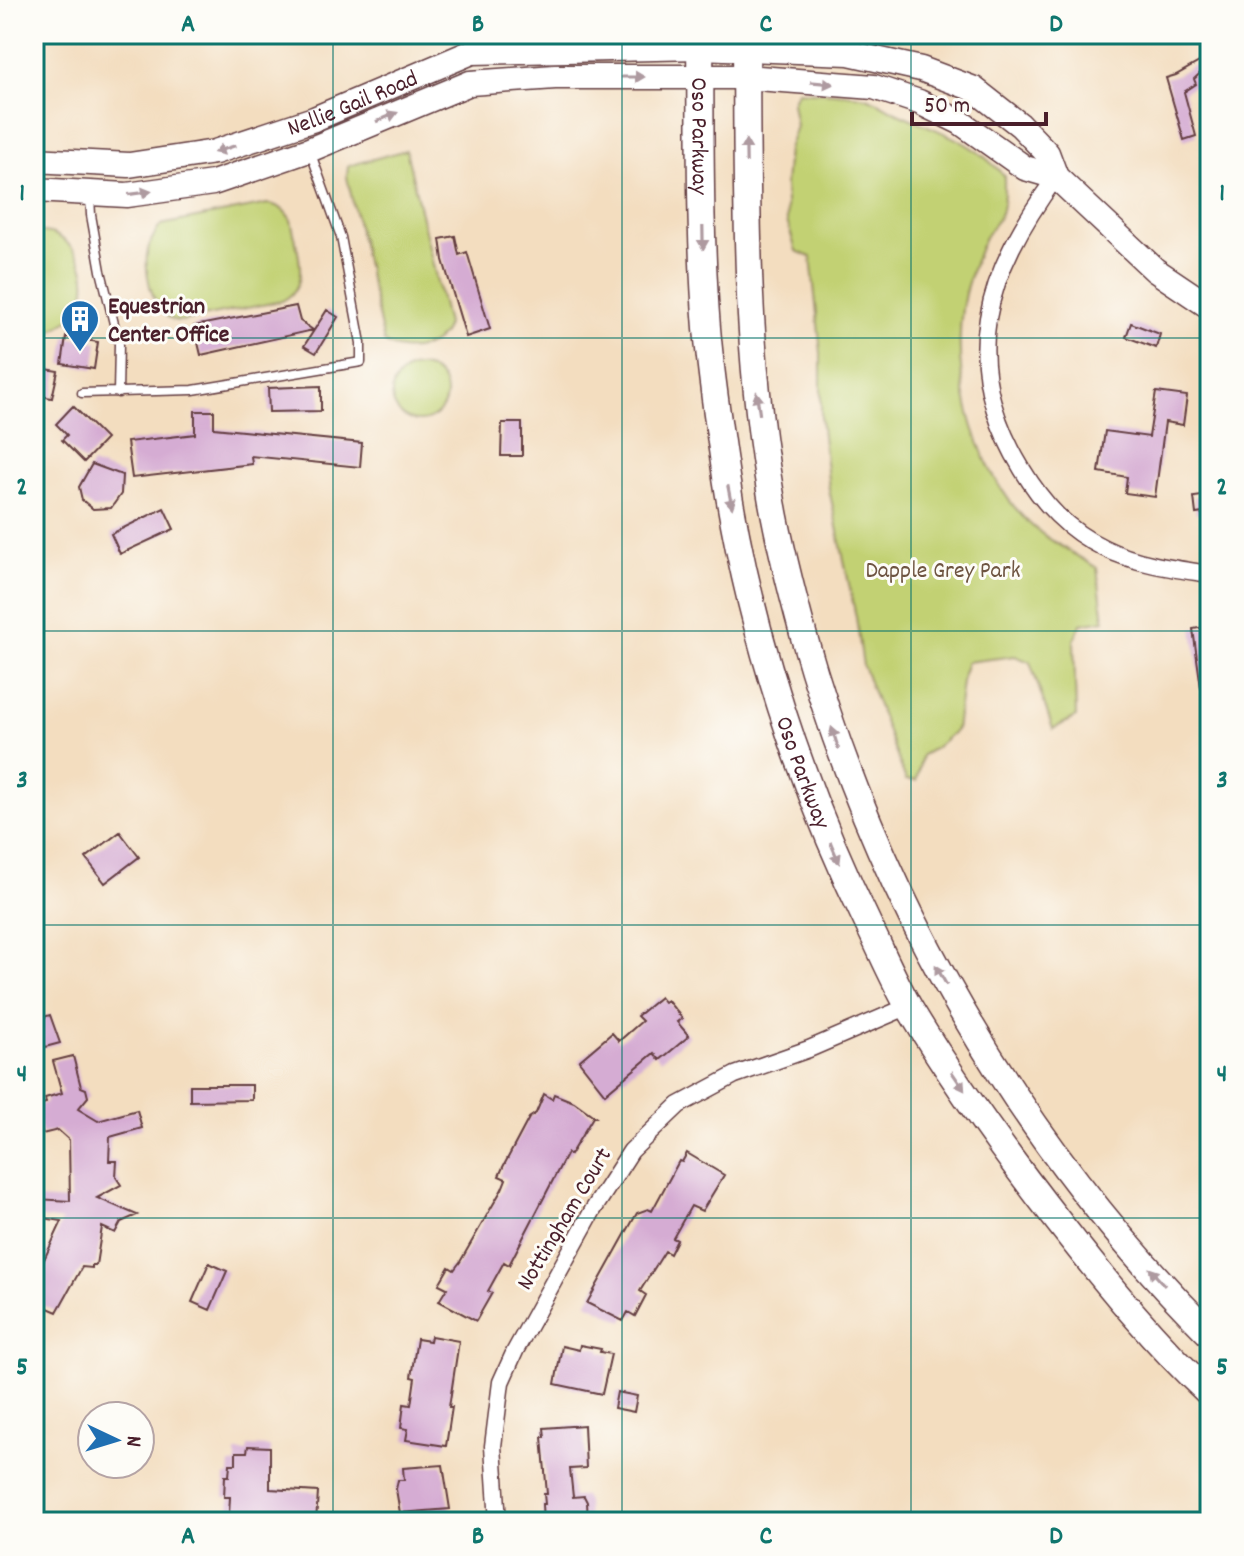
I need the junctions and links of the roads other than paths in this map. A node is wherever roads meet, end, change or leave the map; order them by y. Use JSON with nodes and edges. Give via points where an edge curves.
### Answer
{"nodes":[{"id":1,"x":700,"y":41,"type":"edge"},
{"id":2,"x":746,"y":41,"type":"edge"},
{"id":3,"x":700,"y":76,"type":"junction"},
{"id":4,"x":745,"y":77,"type":"junction"},
{"id":5,"x":299,"y":124,"type":"junction"},
{"id":6,"x":309,"y":150,"type":"junction"},
{"id":7,"x":34,"y":160,"type":"edge"},
{"id":8,"x":1056,"y":177,"type":"junction"},
{"id":9,"x":34,"y":190,"type":"edge"},
{"id":10,"x":90,"y":194,"type":"junction"},
{"id":11,"x":1210,"y":307,"type":"edge"},
{"id":12,"x":82,"y":393,"type":"dead end"},
{"id":13,"x":118,"y":393,"type":"junction"},
{"id":14,"x":1210,"y":574,"type":"edge"},
{"id":15,"x":909,"y":1006,"type":"junction"},
{"id":16,"x":1210,"y":1334,"type":"edge"},
{"id":17,"x":1210,"y":1394,"type":"edge"},
{"id":18,"x":498,"y":1522,"type":"edge"}],
"edges":[{"from":1,"to":2,"type":"street","name":"Nellie Gail Road"},
{"from":1,"to":3,"type":"main road","name":"Oso Parkway"},
{"from":1,"to":5,"type":"street","name":"Nellie Gail Road","via":[[472,52]]},
{"from":2,"to":4,"type":"main road","name":"Oso Parkway"},
{"from":2,"to":8,"type":"street","name":"Nellie Gail Road","via":[[849,53],[921,69],[974,89],[1047,153]]},
{"from":3,"to":4,"type":"street","name":"Nellie Gail Road"},
{"from":6,"to":3,"type":"street","name":"Nellie Gail Road","one_way":true,"via":[[470,83]]},
{"from":3,"to":15,"type":"main road","name":"Oso Parkway","one_way":true,"via":[[707,328],[741,552],[775,684],[815,805]]},
{"from":4,"to":8,"type":"street","name":"Nellie Gail Road","one_way":true,"via":[[874,87],[960,122],[1025,168]]},
{"from":16,"to":4,"type":"main road","name":"Oso Parkway","one_way":true,"via":[[1065,1168],[985,1052],[937,968],[837,745],[787,575],[769,485],[747,257]]},
{"from":5,"to":6,"type":"lane"},
{"from":5,"to":7,"type":"street","name":"Nellie Gail Road","one_way":true,"via":[[215,152],[129,165]]},
{"from":10,"to":6,"type":"street","name":"Nellie Gail Road","one_way":true,"via":[[127,195],[213,183]]},
{"from":6,"to":13,"type":"lane","via":[[341,237],[361,362],[193,390]]},
{"from":8,"to":11,"type":"street","name":"Nellie Gail Road","via":[[1155,270]]},
{"from":8,"to":14,"type":"street","via":[[1009,249],[989,311],[989,394],[1001,432],[1040,500],[1071,528],[1143,562]]},
{"from":9,"to":10,"type":"street","name":"Nellie Gail Road"},
{"from":10,"to":13,"type":"lane","via":[[119,344]]},
{"from":12,"to":13,"type":"lane"},
{"from":15,"to":17,"type":"main road","name":"Oso Parkway","one_way":true,"via":[[1042,1202],[1138,1319]]},
{"from":15,"to":18,"type":"street","name":"Nottingham Court","via":[[735,1075],[679,1105],[631,1151],[593,1210],[501,1382],[493,1446]]}]}
